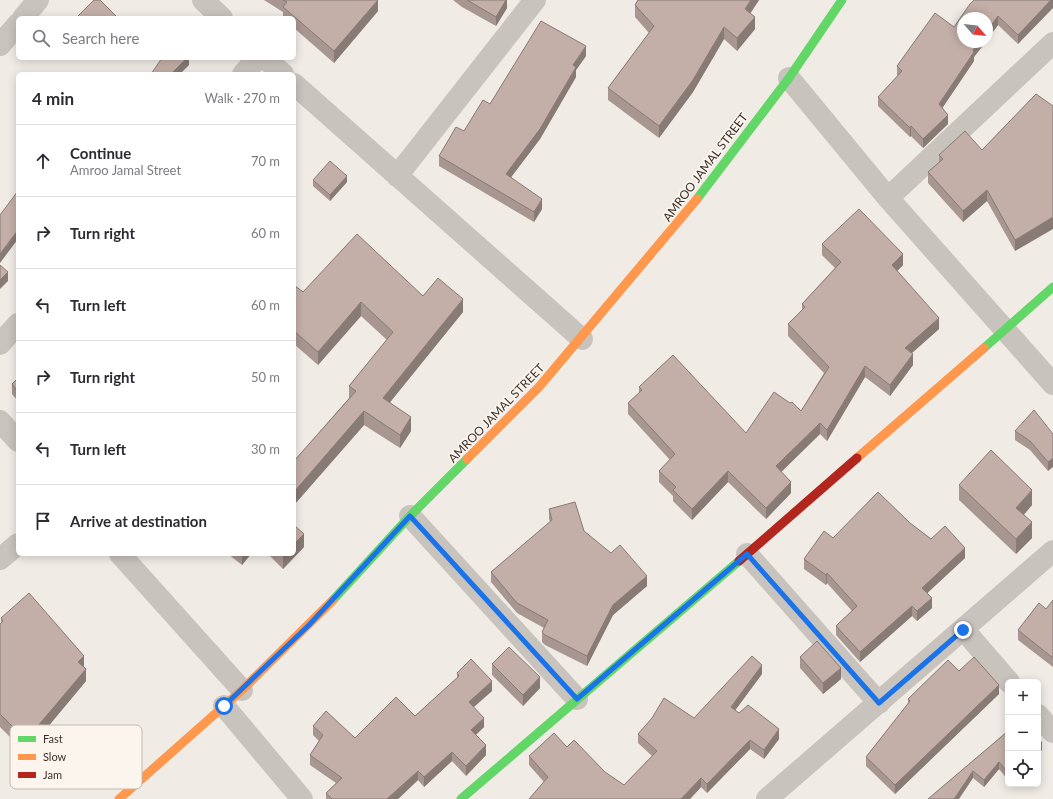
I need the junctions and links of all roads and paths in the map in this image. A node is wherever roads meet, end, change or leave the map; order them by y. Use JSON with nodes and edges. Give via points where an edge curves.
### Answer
{"nodes":[{"id":1,"x":38,"y":0,"type":"edge"},
{"id":2,"x":203,"y":0,"type":"edge"},
{"id":3,"x":534,"y":0,"type":"edge"},
{"id":4,"x":842,"y":0,"type":"edge"},
{"id":5,"x":25,"y":16,"type":"edge"},
{"id":6,"x":220,"y":16,"type":"edge"},
{"id":7,"x":16,"y":26,"type":"edge"},
{"id":8,"x":1053,"y":42,"type":"edge"},
{"id":9,"x":0,"y":45,"type":"edge"},
{"id":10,"x":256,"y":60,"type":"edge"},
{"id":11,"x":267,"y":60,"type":"edge"},
{"id":12,"x":245,"y":72,"type":"edge"},
{"id":13,"x":281,"y":72,"type":"edge"},
{"id":14,"x":788,"y":78,"type":"junction"},
{"id":15,"x":296,"y":86,"type":"edge"},
{"id":16,"x":396,"y":176,"type":"junction"},
{"id":17,"x":888,"y":198,"type":"junction"},
{"id":18,"x":1053,"y":287,"type":"edge"},
{"id":19,"x":16,"y":326,"type":"edge"},
{"id":20,"x":1005,"y":329,"type":"junction"},
{"id":21,"x":582,"y":339,"type":"junction"},
{"id":22,"x":0,"y":344,"type":"edge"},
{"id":23,"x":1053,"y":384,"type":"edge"},
{"id":24,"x":0,"y":421,"type":"edge"},
{"id":25,"x":16,"y":439,"type":"edge"},
{"id":26,"x":410,"y":516,"type":"junction"},
{"id":27,"x":16,"y":546,"type":"edge"},
{"id":28,"x":1053,"y":551,"type":"edge"},
{"id":29,"x":747,"y":554,"type":"junction"},
{"id":30,"x":122,"y":556,"type":"edge"},
{"id":31,"x":0,"y":559,"type":"edge"},
{"id":32,"x":963,"y":630,"type":"junction"},
{"id":33,"x":1006,"y":679,"type":"edge"},
{"id":34,"x":242,"y":690,"type":"junction"},
{"id":35,"x":577,"y":699,"type":"junction"},
{"id":36,"x":879,"y":703,"type":"junction"},
{"id":37,"x":224,"y":706,"type":"junction"},
{"id":38,"x":1041,"y":718,"type":"edge"},
{"id":39,"x":1053,"y":732,"type":"edge"},
{"id":40,"x":142,"y":779,"type":"edge"},
{"id":41,"x":130,"y":789,"type":"edge"},
{"id":42,"x":119,"y":799,"type":"edge"},
{"id":43,"x":302,"y":799,"type":"edge"},
{"id":44,"x":461,"y":799,"type":"edge"},
{"id":45,"x":767,"y":799,"type":"edge"}],
"edges":[{"from":1,"to":5,"type":"street"},
{"from":2,"to":6,"type":"street"},
{"from":3,"to":16,"type":"street"},
{"from":4,"to":14,"type":"street","name":"AMROO JAMAL STREET"},
{"from":7,"to":9,"type":"street"},
{"from":8,"to":17,"type":"street"},
{"from":10,"to":12,"type":"street"},
{"from":11,"to":13,"type":"street"},
{"from":14,"to":17,"type":"street"},
{"from":14,"to":21,"type":"street","name":"AMROO JAMAL STREET","via":[[682,219]]},
{"from":15,"to":16,"type":"street"},
{"from":16,"to":21,"type":"street"},
{"from":17,"to":20,"type":"street"},
{"from":18,"to":20,"type":"street"},
{"from":19,"to":22,"type":"street"},
{"from":20,"to":23,"type":"street"},
{"from":20,"to":29,"type":"street"},
{"from":21,"to":26,"type":"street","name":"AMROO JAMAL STREET","via":[[539,387]]},
{"from":24,"to":25,"type":"street"},
{"from":26,"to":34,"type":"street","name":"AMROO JAMAL STREET","via":[[309,625]]},
{"from":26,"to":35,"type":"street"},
{"from":27,"to":31,"type":"street"},
{"from":28,"to":32,"type":"street"},
{"from":29,"to":35,"type":"street"},
{"from":29,"to":36,"type":"street"},
{"from":30,"to":34,"type":"street"},
{"from":32,"to":33,"type":"street"},
{"from":32,"to":36,"type":"street"},
{"from":34,"to":37,"type":"street","name":"AMROO JAMAL STREET"},
{"from":35,"to":44,"type":"street"},
{"from":36,"to":45,"type":"street"},
{"from":37,"to":40,"type":"street","name":"AMROO JAMAL STREET"},
{"from":37,"to":43,"type":"street"},
{"from":38,"to":39,"type":"street"},
{"from":41,"to":42,"type":"street","name":"AMROO JAMAL STREET"}]}
